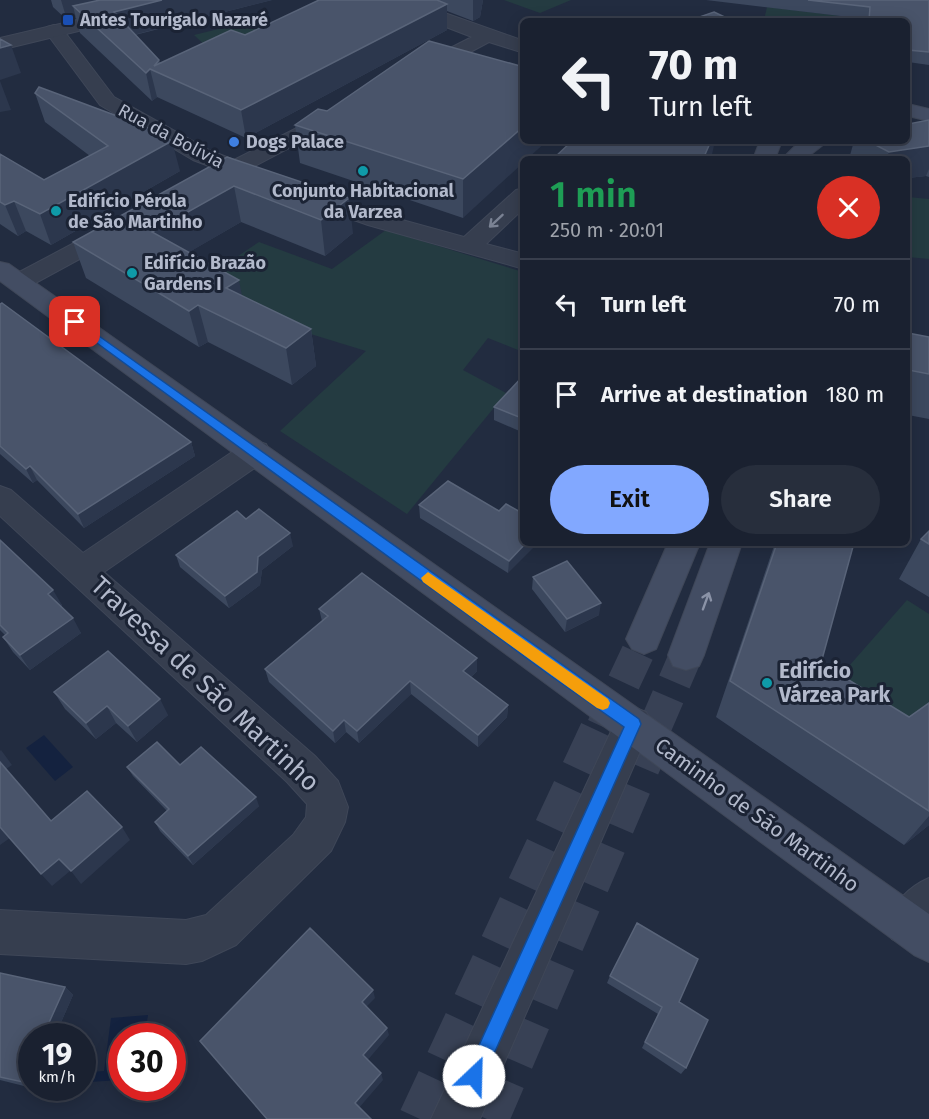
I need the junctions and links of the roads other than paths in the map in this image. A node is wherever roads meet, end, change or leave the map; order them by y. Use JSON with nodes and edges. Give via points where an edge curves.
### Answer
{"nodes":[{"id":1,"x":184,"y":0,"type":"edge"},
{"id":2,"x":392,"y":0,"type":"edge"},
{"id":3,"x":136,"y":5,"type":"edge"},
{"id":4,"x":54,"y":32,"type":"junction"},
{"id":5,"x":487,"y":36,"type":"junction"},
{"id":6,"x":0,"y":44,"type":"edge"},
{"id":7,"x":520,"y":46,"type":"edge"},
{"id":8,"x":400,"y":82,"type":"edge"},
{"id":9,"x":359,"y":103,"type":"edge"},
{"id":10,"x":910,"y":110,"type":"edge"},
{"id":11,"x":929,"y":115,"type":"edge"},
{"id":12,"x":910,"y":129,"type":"edge"},
{"id":13,"x":929,"y":130,"type":"edge"},
{"id":14,"x":811,"y":144,"type":"edge"},
{"id":15,"x":796,"y":156,"type":"edge"},
{"id":16,"x":233,"y":169,"type":"junction"},
{"id":17,"x":200,"y":186,"type":"edge"},
{"id":18,"x":520,"y":199,"type":"edge"},
{"id":19,"x":138,"y":219,"type":"edge"},
{"id":20,"x":469,"y":246,"type":"junction"},
{"id":21,"x":520,"y":261,"type":"edge"},
{"id":22,"x":10,"y":275,"type":"edge"},
{"id":23,"x":255,"y":452,"type":"junction"},
{"id":24,"x":0,"y":498,"type":"edge"},
{"id":25,"x":683,"y":546,"type":"edge"},
{"id":26,"x":725,"y":546,"type":"edge"},
{"id":27,"x":82,"y":570,"type":"junction"},
{"id":28,"x":644,"y":639,"type":"tunnel mouth"},
{"id":29,"x":686,"y":655,"type":"tunnel mouth"},
{"id":30,"x":633,"y":724,"type":"junction"},
{"id":31,"x":921,"y":921,"type":"edge"},
{"id":32,"x":0,"y":932,"type":"edge"},
{"id":33,"x":455,"y":1119,"type":"edge"}],
"edges":[{"from":1,"to":3,"type":"street"},
{"from":2,"to":5,"type":"street"},
{"from":3,"to":4,"type":"street"},
{"from":4,"to":6,"type":"street"},
{"from":4,"to":16,"type":"street","name":"Rua da Bolívia","via":[[107,101]]},
{"from":5,"to":7,"type":"street"},
{"from":5,"to":8,"type":"street"},
{"from":9,"to":16,"type":"street"},
{"from":10,"to":11,"type":"main road"},
{"from":12,"to":13,"type":"main road"},
{"from":14,"to":15,"type":"main road"},
{"from":16,"to":17,"type":"street"},
{"from":16,"to":20,"type":"street","name":"Rua da Bolívia","via":[[376,220]]},
{"from":18,"to":20,"type":"street","one_way":true},
{"from":19,"to":22,"type":"street"},
{"from":20,"to":21,"type":"street","name":"Rua da Bolívia"},
{"from":22,"to":23,"type":"main road","name":"Caminho de São Martinho"},
{"from":23,"to":27,"type":"street","name":"Travessa de São Martinho"},
{"from":23,"to":30,"type":"main road","name":"Caminho de São Martinho"},
{"from":24,"to":27,"type":"street","name":"Travessa de São Martinho"},
{"from":25,"to":28,"type":"main road"},
{"from":29,"to":26,"type":"main road","one_way":true},
{"from":27,"to":32,"type":"street","name":"Travessa de São Martinho","via":[[314,780],[326,800],[325,822],[307,849],[284,871],[221,930],[202,939],[186,942]]},
{"from":30,"to":31,"type":"main road","name":"Caminho de São Martinho"},
{"from":30,"to":33,"type":"street"}]}
